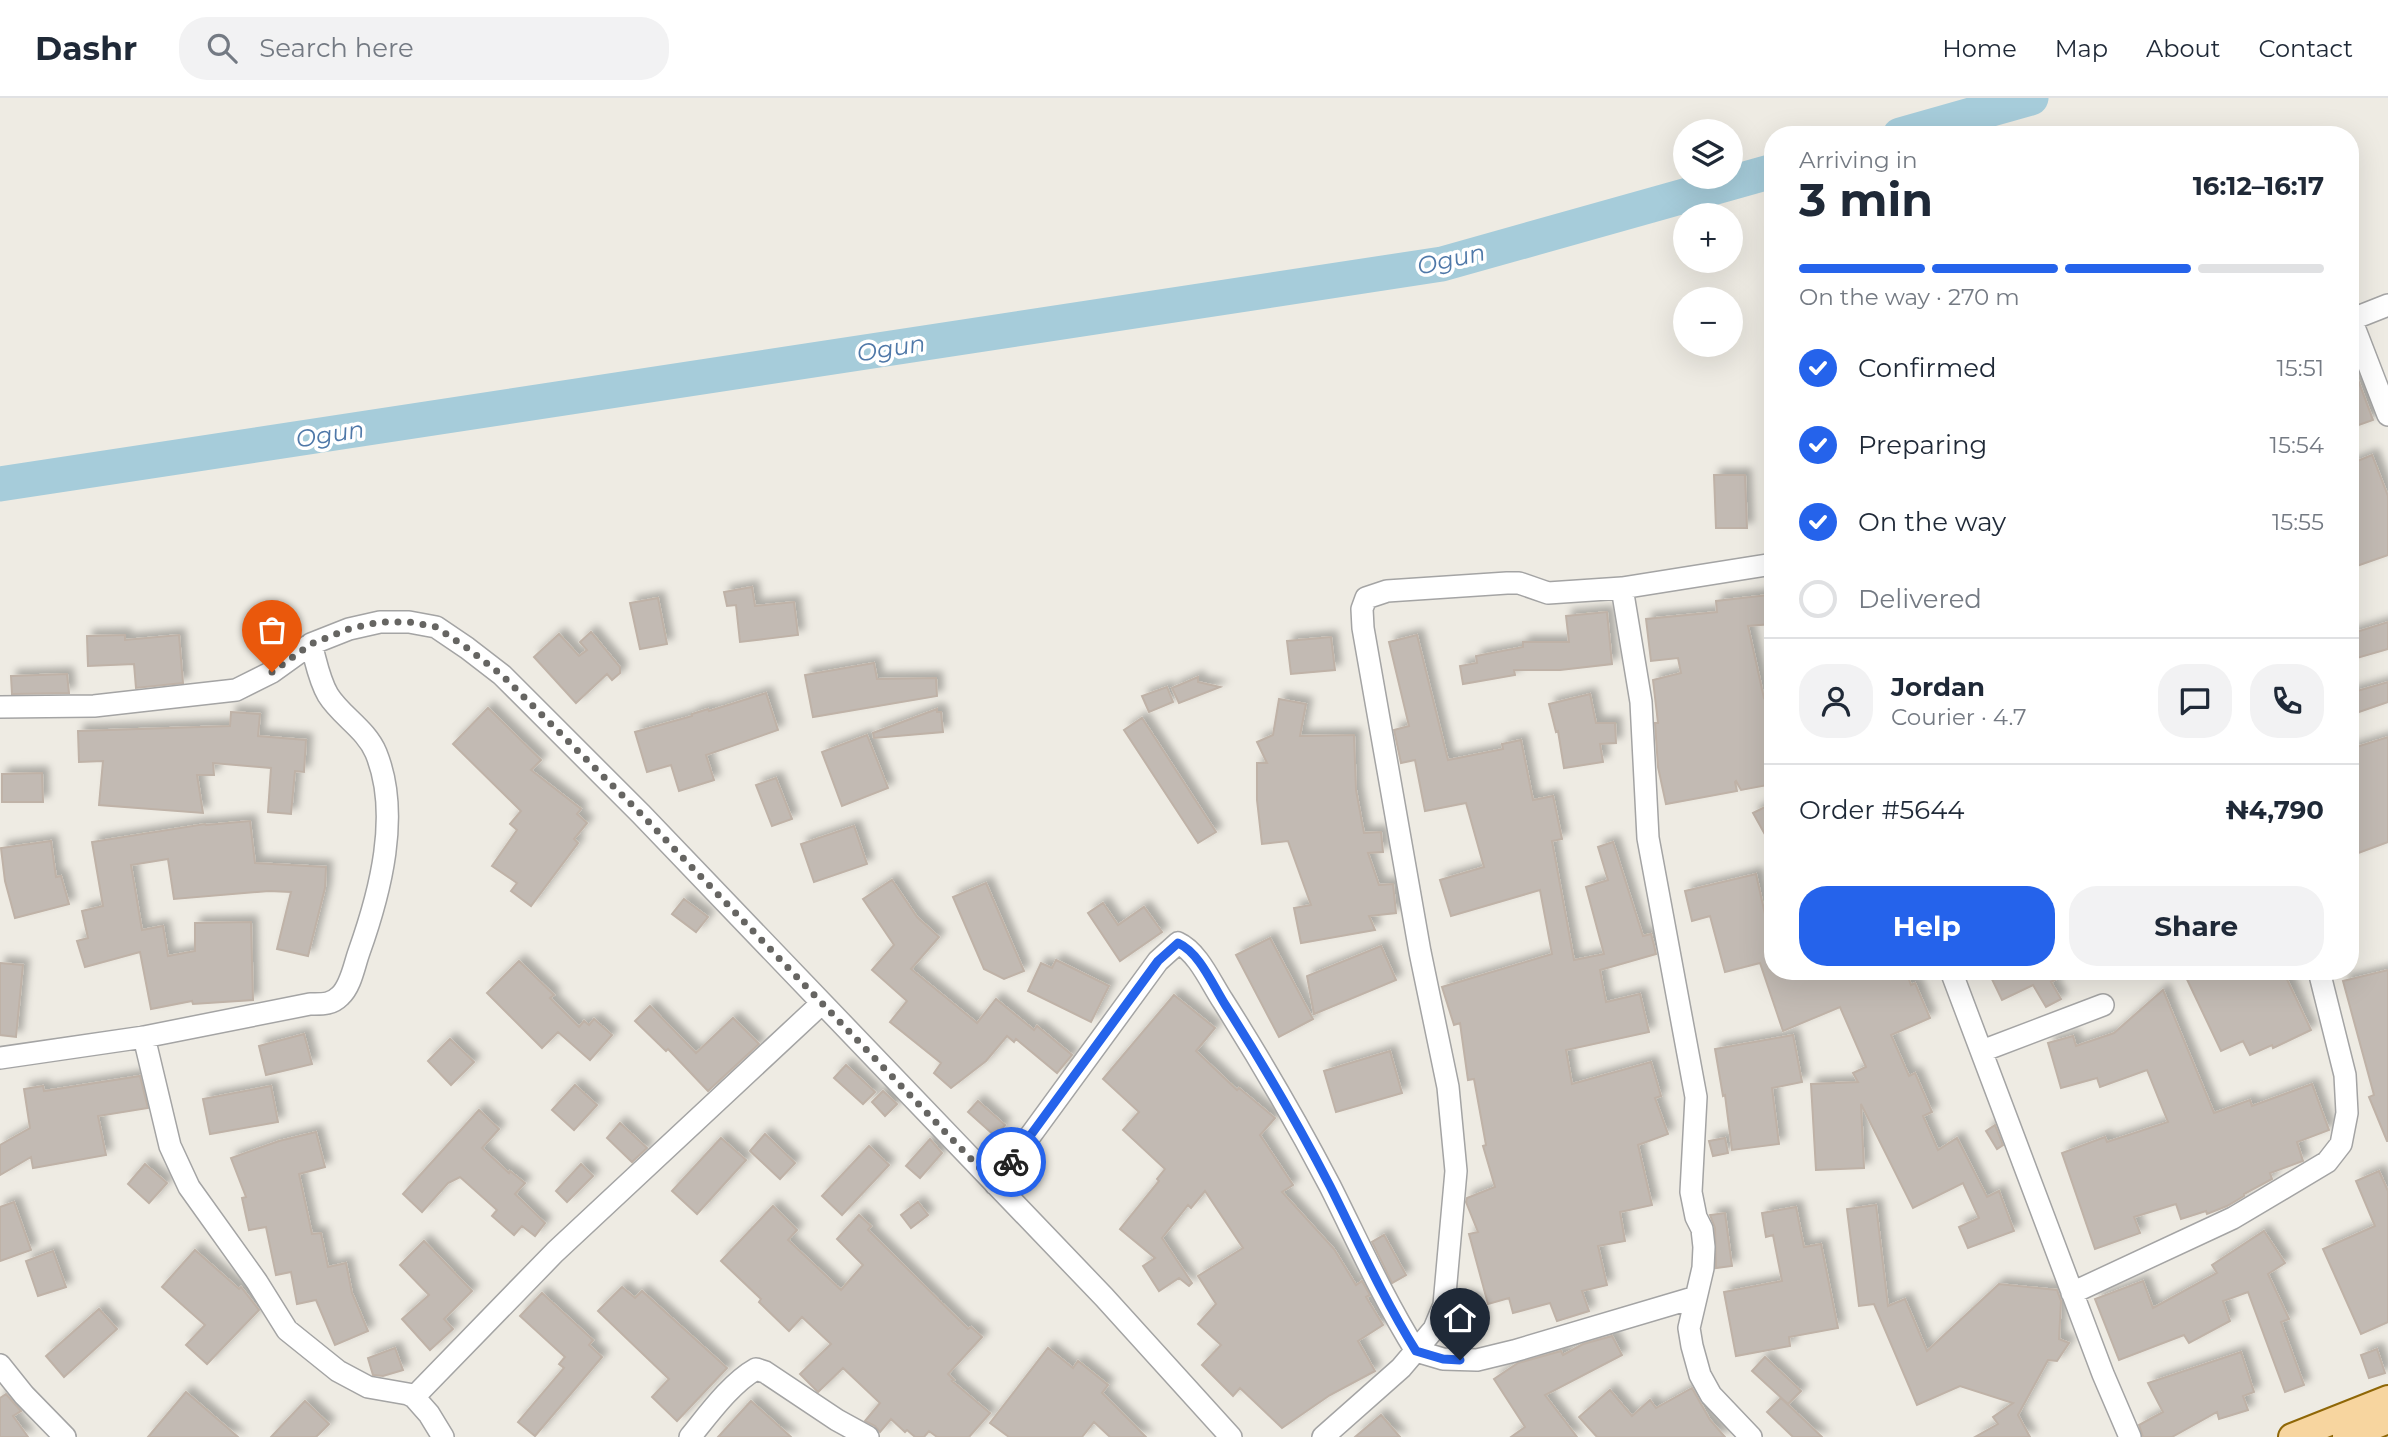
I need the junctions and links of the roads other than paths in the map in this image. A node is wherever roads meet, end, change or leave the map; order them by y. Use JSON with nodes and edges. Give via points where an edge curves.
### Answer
{"nodes":[{"id":1,"x":2388,"y":305,"type":"edge"},
{"id":2,"x":2359,"y":317,"type":"edge"},
{"id":3,"x":2359,"y":341,"type":"edge"},
{"id":4,"x":2388,"y":415,"type":"edge"},
{"id":5,"x":1764,"y":565,"type":"edge"},
{"id":6,"x":1622,"y":588,"type":"junction"},
{"id":7,"x":311,"y":644,"type":"junction"},
{"id":8,"x":0,"y":707,"type":"edge"},
{"id":9,"x":1954,"y":980,"type":"edge"},
{"id":10,"x":2321,"y":980,"type":"edge"},
{"id":11,"x":821,"y":1004,"type":"junction"},
{"id":12,"x":2103,"y":1005,"type":"dead end"},
{"id":13,"x":144,"y":1037,"type":"junction"},
{"id":14,"x":1982,"y":1051,"type":"junction"},
{"id":15,"x":0,"y":1058,"type":"edge"},
{"id":16,"x":995,"y":1184,"type":"junction"},
{"id":17,"x":2072,"y":1293,"type":"junction"},
{"id":18,"x":1696,"y":1297,"type":"junction"},
{"id":19,"x":1416,"y":1351,"type":"junction"},
{"id":20,"x":0,"y":1365,"type":"edge"},
{"id":21,"x":414,"y":1398,"type":"junction"},
{"id":22,"x":2388,"y":1399,"type":"edge"},
{"id":23,"x":2388,"y":1420,"type":"edge"},
{"id":24,"x":65,"y":1437,"type":"edge"},
{"id":25,"x":443,"y":1437,"type":"edge"},
{"id":26,"x":690,"y":1437,"type":"edge"},
{"id":27,"x":868,"y":1437,"type":"edge"},
{"id":28,"x":1231,"y":1437,"type":"edge"},
{"id":29,"x":1323,"y":1437,"type":"edge"},
{"id":30,"x":1751,"y":1437,"type":"edge"},
{"id":31,"x":2130,"y":1437,"type":"edge"},
{"id":32,"x":2292,"y":1437,"type":"edge"},
{"id":33,"x":2346,"y":1437,"type":"edge"}],
"edges":[{"from":1,"to":2,"type":"street"},
{"from":3,"to":4,"type":"street"},
{"from":5,"to":6,"type":"street"},
{"from":6,"to":18,"type":"street","via":[[1641,702],[1648,838],[1696,1097],[1691,1192],[1704,1247]]},
{"from":6,"to":19,"type":"street","via":[[1548,593],[1507,583],[1387,591],[1366,598],[1362,609],[1387,774],[1454,1136],[1456,1171],[1444,1305],[1434,1329]]},
{"from":7,"to":8,"type":"street","via":[[236,691],[94,706]]},
{"from":7,"to":11,"type":"street","via":[[380,622],[409,622],[436,627],[467,648],[502,675],[632,804]]},
{"from":7,"to":13,"type":"street","via":[[329,696],[369,740],[384,780],[384,857],[373,912],[349,982],[329,1004]]},
{"from":9,"to":14,"type":"street"},
{"from":10,"to":17,"type":"street","via":[[2345,1075],[2347,1113],[2342,1144],[2327,1162],[2233,1218]]},
{"from":11,"to":16,"type":"street"},
{"from":11,"to":21,"type":"street","via":[[555,1252]]},
{"from":12,"to":14,"type":"street"},
{"from":13,"to":15,"type":"street"},
{"from":13,"to":21,"type":"street","via":[[170,1146],[189,1187],[287,1330],[338,1371],[368,1387]]},
{"from":14,"to":17,"type":"street"},
{"from":16,"to":19,"type":"street","via":[[1158,961],[1178,943],[1198,962],[1258,1056]]},
{"from":16,"to":28,"type":"street"},
{"from":17,"to":31,"type":"street"},
{"from":18,"to":19,"type":"street","via":[[1477,1360],[1443,1359]]},
{"from":18,"to":30,"type":"street","via":[[1689,1328],[1700,1375],[1711,1395]]},
{"from":19,"to":29,"type":"street"},
{"from":20,"to":24,"type":"street"},
{"from":21,"to":25,"type":"street"},
{"from":22,"to":32,"type":"main road"},
{"from":23,"to":33,"type":"main road"},
{"from":26,"to":27,"type":"street","via":[[756,1369]]}]}
